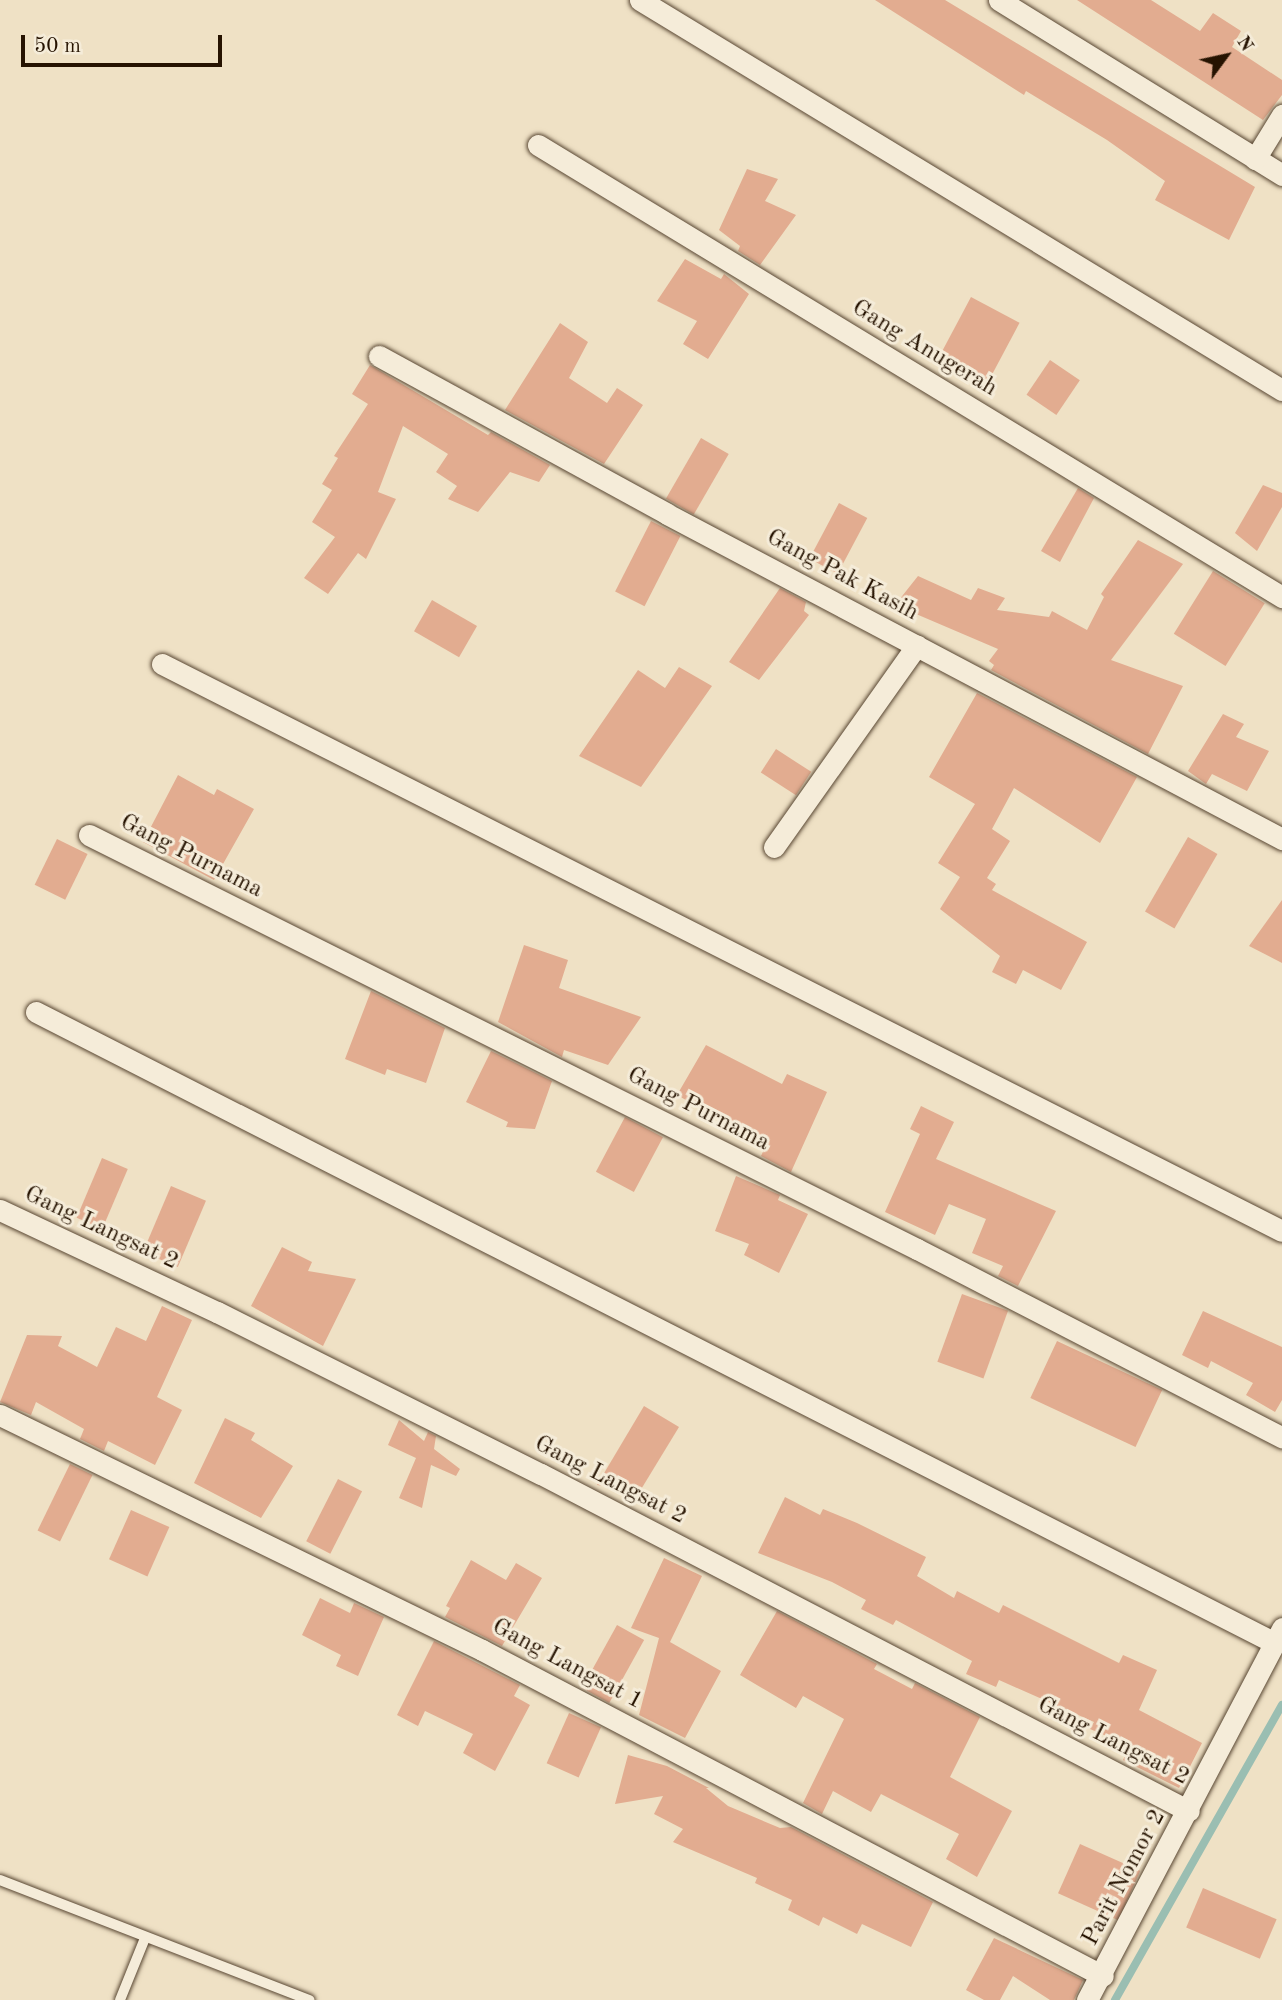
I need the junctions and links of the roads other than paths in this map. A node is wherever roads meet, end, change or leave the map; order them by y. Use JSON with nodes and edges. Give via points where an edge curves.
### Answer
{"nodes":[{"id":1,"x":640,"y":0,"type":"edge"},
{"id":2,"x":999,"y":0,"type":"edge"},
{"id":3,"x":1282,"y":115,"type":"edge"},
{"id":4,"x":538,"y":145,"type":"dead end"},
{"id":5,"x":1255,"y":159,"type":"junction"},
{"id":6,"x":1282,"y":175,"type":"edge"},
{"id":7,"x":379,"y":356,"type":"dead end"},
{"id":8,"x":1282,"y":390,"type":"edge"},
{"id":9,"x":1282,"y":597,"type":"edge"},
{"id":10,"x":917,"y":645,"type":"junction"},
{"id":11,"x":162,"y":664,"type":"dead end"},
{"id":12,"x":89,"y":835,"type":"dead end"},
{"id":13,"x":1282,"y":839,"type":"edge"},
{"id":14,"x":774,"y":847,"type":"dead end"},
{"id":15,"x":36,"y":1012,"type":"dead end"},
{"id":16,"x":0,"y":1210,"type":"edge"},
{"id":17,"x":1282,"y":1231,"type":"edge"},
{"id":18,"x":0,"y":1415,"type":"edge"},
{"id":19,"x":1282,"y":1437,"type":"edge"},
{"id":20,"x":1278,"y":1635,"type":"edge"},
{"id":21,"x":1189,"y":1811,"type":"junction"},
{"id":22,"x":0,"y":1880,"type":"edge"},
{"id":23,"x":145,"y":1938,"type":"junction"},
{"id":24,"x":1103,"y":1976,"type":"junction"},
{"id":25,"x":120,"y":2000,"type":"edge"},
{"id":26,"x":310,"y":2000,"type":"edge"},
{"id":27,"x":1087,"y":2000,"type":"edge"}],
"edges":[{"from":1,"to":8,"type":"street"},
{"from":2,"to":5,"type":"street"},
{"from":3,"to":5,"type":"street"},
{"from":4,"to":9,"type":"street","name":"Gang Anugerah"},
{"from":5,"to":6,"type":"street"},
{"from":7,"to":10,"type":"street","name":"Gang Pak Kasih"},
{"from":10,"to":13,"type":"street","name":"Gang Pak Kasih"},
{"from":10,"to":14,"type":"street"},
{"from":11,"to":17,"type":"street"},
{"from":12,"to":19,"type":"street","name":"Gang Purnama"},
{"from":15,"to":20,"type":"street"},
{"from":16,"to":21,"type":"street","name":"Gang Langsat 2","via":[[541,1474]]},
{"from":18,"to":24,"type":"street","name":"Gang Langsat 1","via":[[482,1650]]},
{"from":20,"to":21,"type":"street","name":"Parit Nomor 2"},
{"from":21,"to":24,"type":"street","name":"Parit Nomor 2"},
{"from":22,"to":23,"type":"lane"},
{"from":23,"to":25,"type":"lane"},
{"from":23,"to":26,"type":"lane"},
{"from":24,"to":27,"type":"street","name":"Parit Nomor 2"}]}
